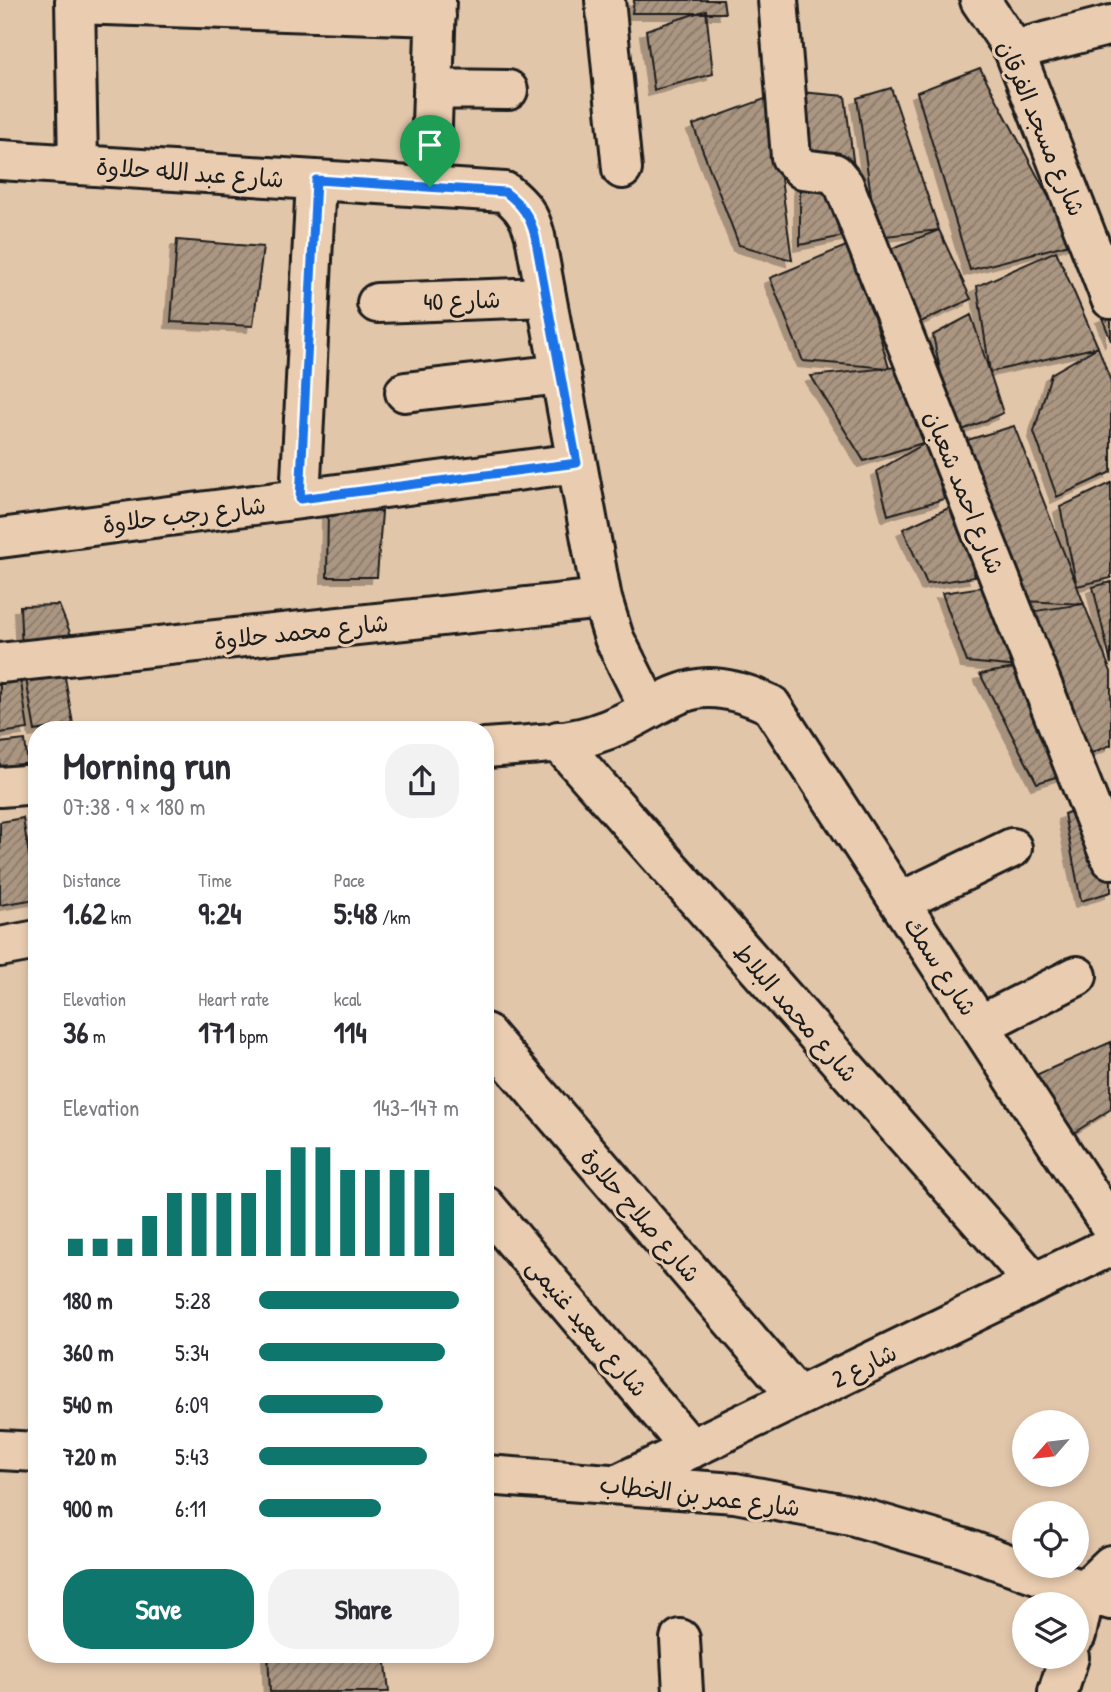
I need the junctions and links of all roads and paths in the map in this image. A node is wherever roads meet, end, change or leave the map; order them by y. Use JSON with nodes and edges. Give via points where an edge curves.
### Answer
{"nodes":[{"id":1,"x":606,"y":0,"type":"edge"},
{"id":2,"x":778,"y":0,"type":"edge"},
{"id":3,"x":980,"y":0,"type":"edge"},
{"id":4,"x":1101,"y":0,"type":"edge"},
{"id":5,"x":75,"y":2,"type":"edge"},
{"id":6,"x":436,"y":8,"type":"edge"},
{"id":7,"x":1111,"y":19,"type":"edge"},
{"id":8,"x":1111,"y":25,"type":"edge"},
{"id":9,"x":1014,"y":50,"type":"junction"},
{"id":10,"x":433,"y":89,"type":"junction"},
{"id":11,"x":508,"y":90,"type":"dead end"},
{"id":12,"x":0,"y":160,"type":"edge"},
{"id":13,"x":78,"y":165,"type":"junction"},
{"id":14,"x":622,"y":169,"type":"dead end"},
{"id":15,"x":316,"y":180,"type":"junction"},
{"id":16,"x":430,"y":187,"type":"junction"},
{"id":17,"x":546,"y":297,"type":"junction"},
{"id":18,"x":1111,"y":299,"type":"edge"},
{"id":19,"x":377,"y":303,"type":"dead end"},
{"id":20,"x":561,"y":374,"type":"junction"},
{"id":21,"x":405,"y":392,"type":"dead end"},
{"id":22,"x":577,"y":463,"type":"junction"},
{"id":23,"x":300,"y":499,"type":"junction"},
{"id":24,"x":0,"y":538,"type":"edge"},
{"id":25,"x":602,"y":599,"type":"junction"},
{"id":26,"x":0,"y":663,"type":"edge"},
{"id":27,"x":649,"y":708,"type":"junction"},
{"id":28,"x":558,"y":741,"type":"junction"},
{"id":29,"x":494,"y":746,"type":"edge"},
{"id":30,"x":28,"y":786,"type":"edge"},
{"id":31,"x":0,"y":788,"type":"edge"},
{"id":32,"x":1012,"y":848,"type":"dead end"},
{"id":33,"x":1111,"y":859,"type":"edge"},
{"id":34,"x":900,"y":902,"type":"junction"},
{"id":35,"x":1076,"y":976,"type":"dead end"},
{"id":36,"x":980,"y":1025,"type":"junction"},
{"id":37,"x":494,"y":1043,"type":"edge"},
{"id":38,"x":494,"y":1217,"type":"edge"},
{"id":39,"x":1111,"y":1227,"type":"edge"},
{"id":40,"x":1111,"y":1246,"type":"edge"},
{"id":41,"x":1035,"y":1283,"type":"junction"},
{"id":42,"x":798,"y":1397,"type":"junction"},
{"id":43,"x":691,"y":1449,"type":"junction"},
{"id":44,"x":0,"y":1450,"type":"edge"},
{"id":45,"x":28,"y":1452,"type":"edge"},
{"id":46,"x":494,"y":1476,"type":"edge"},
{"id":47,"x":618,"y":1484,"type":"junction"},
{"id":48,"x":1103,"y":1585,"type":"edge"},
{"id":49,"x":1089,"y":1611,"type":"edge"},
{"id":50,"x":680,"y":1639,"type":"dead end"},
{"id":51,"x":1065,"y":1669,"type":"edge"},
{"id":52,"x":683,"y":1692,"type":"edge"},
{"id":53,"x":1058,"y":1692,"type":"edge"}],
"edges":[{"from":1,"to":14,"type":"street"},
{"from":2,"to":33,"type":"street","name":"شارع احمد شعبان","via":[[791,157],[802,169],[834,173],[844,185]]},
{"from":3,"to":9,"type":"street","name":"شارع مسجد الفرقان"},
{"from":4,"to":7,"type":"street"},
{"from":5,"to":6,"type":"street"},
{"from":5,"to":13,"type":"street"},
{"from":6,"to":10,"type":"street"},
{"from":8,"to":9,"type":"street"},
{"from":9,"to":18,"type":"street","name":"شارع مسجد الفرقان"},
{"from":10,"to":11,"type":"street"},
{"from":10,"to":16,"type":"street"},
{"from":12,"to":13,"type":"street","name":"شارع عبد الله حلاوة"},
{"from":13,"to":15,"type":"street","name":"شارع عبد الله حلاوة"},
{"from":15,"to":16,"type":"street","name":"شارع عبد الله حلاوة"},
{"from":15,"to":23,"type":"street"},
{"from":16,"to":17,"type":"street","name":"شارع عبد الله حلاوة","via":[[505,192],[520,203],[530,219]]},
{"from":17,"to":19,"type":"street","name":"شارع 40"},
{"from":17,"to":20,"type":"street"},
{"from":20,"to":21,"type":"street"},
{"from":20,"to":22,"type":"street"},
{"from":22,"to":23,"type":"street","name":"شارع رجب حلاوة"},
{"from":22,"to":25,"type":"street"},
{"from":23,"to":24,"type":"street","name":"شارع رجب حلاوة"},
{"from":25,"to":26,"type":"street","name":"شارع محمد حلاوة"},
{"from":25,"to":27,"type":"street","via":[[614,638]]},
{"from":27,"to":28,"type":"street","via":[[620,724]]},
{"from":27,"to":34,"type":"street","name":"شارع سمك","via":[[677,693],[709,687],[742,691],[771,705]]},
{"from":28,"to":29,"type":"street"},
{"from":28,"to":41,"type":"street","name":"شارع محمد البلاط"},
{"from":30,"to":31,"type":"street"},
{"from":32,"to":34,"type":"street"},
{"from":34,"to":36,"type":"street","name":"شارع سمك"},
{"from":35,"to":36,"type":"street"},
{"from":36,"to":39,"type":"street","name":"شارع سمك"},
{"from":37,"to":42,"type":"street","name":"شارع صلاح حلاوة"},
{"from":38,"to":43,"type":"street","name":"شارع سعيد غنيمى"},
{"from":40,"to":41,"type":"street","name":"شارع 2"},
{"from":41,"to":42,"type":"street","name":"شارع 2"},
{"from":42,"to":43,"type":"street","name":"شارع 2"},
{"from":43,"to":47,"type":"street","name":"شارع 2"},
{"from":44,"to":45,"type":"street"},
{"from":46,"to":47,"type":"street","name":"شارع عمر بن الخطاب"},
{"from":47,"to":48,"type":"street","name":"شارع عمر بن الخطاب","via":[[735,1493],[850,1514]]},
{"from":48,"to":49,"type":"street"},
{"from":50,"to":52,"type":"street"},
{"from":51,"to":53,"type":"street"}]}
